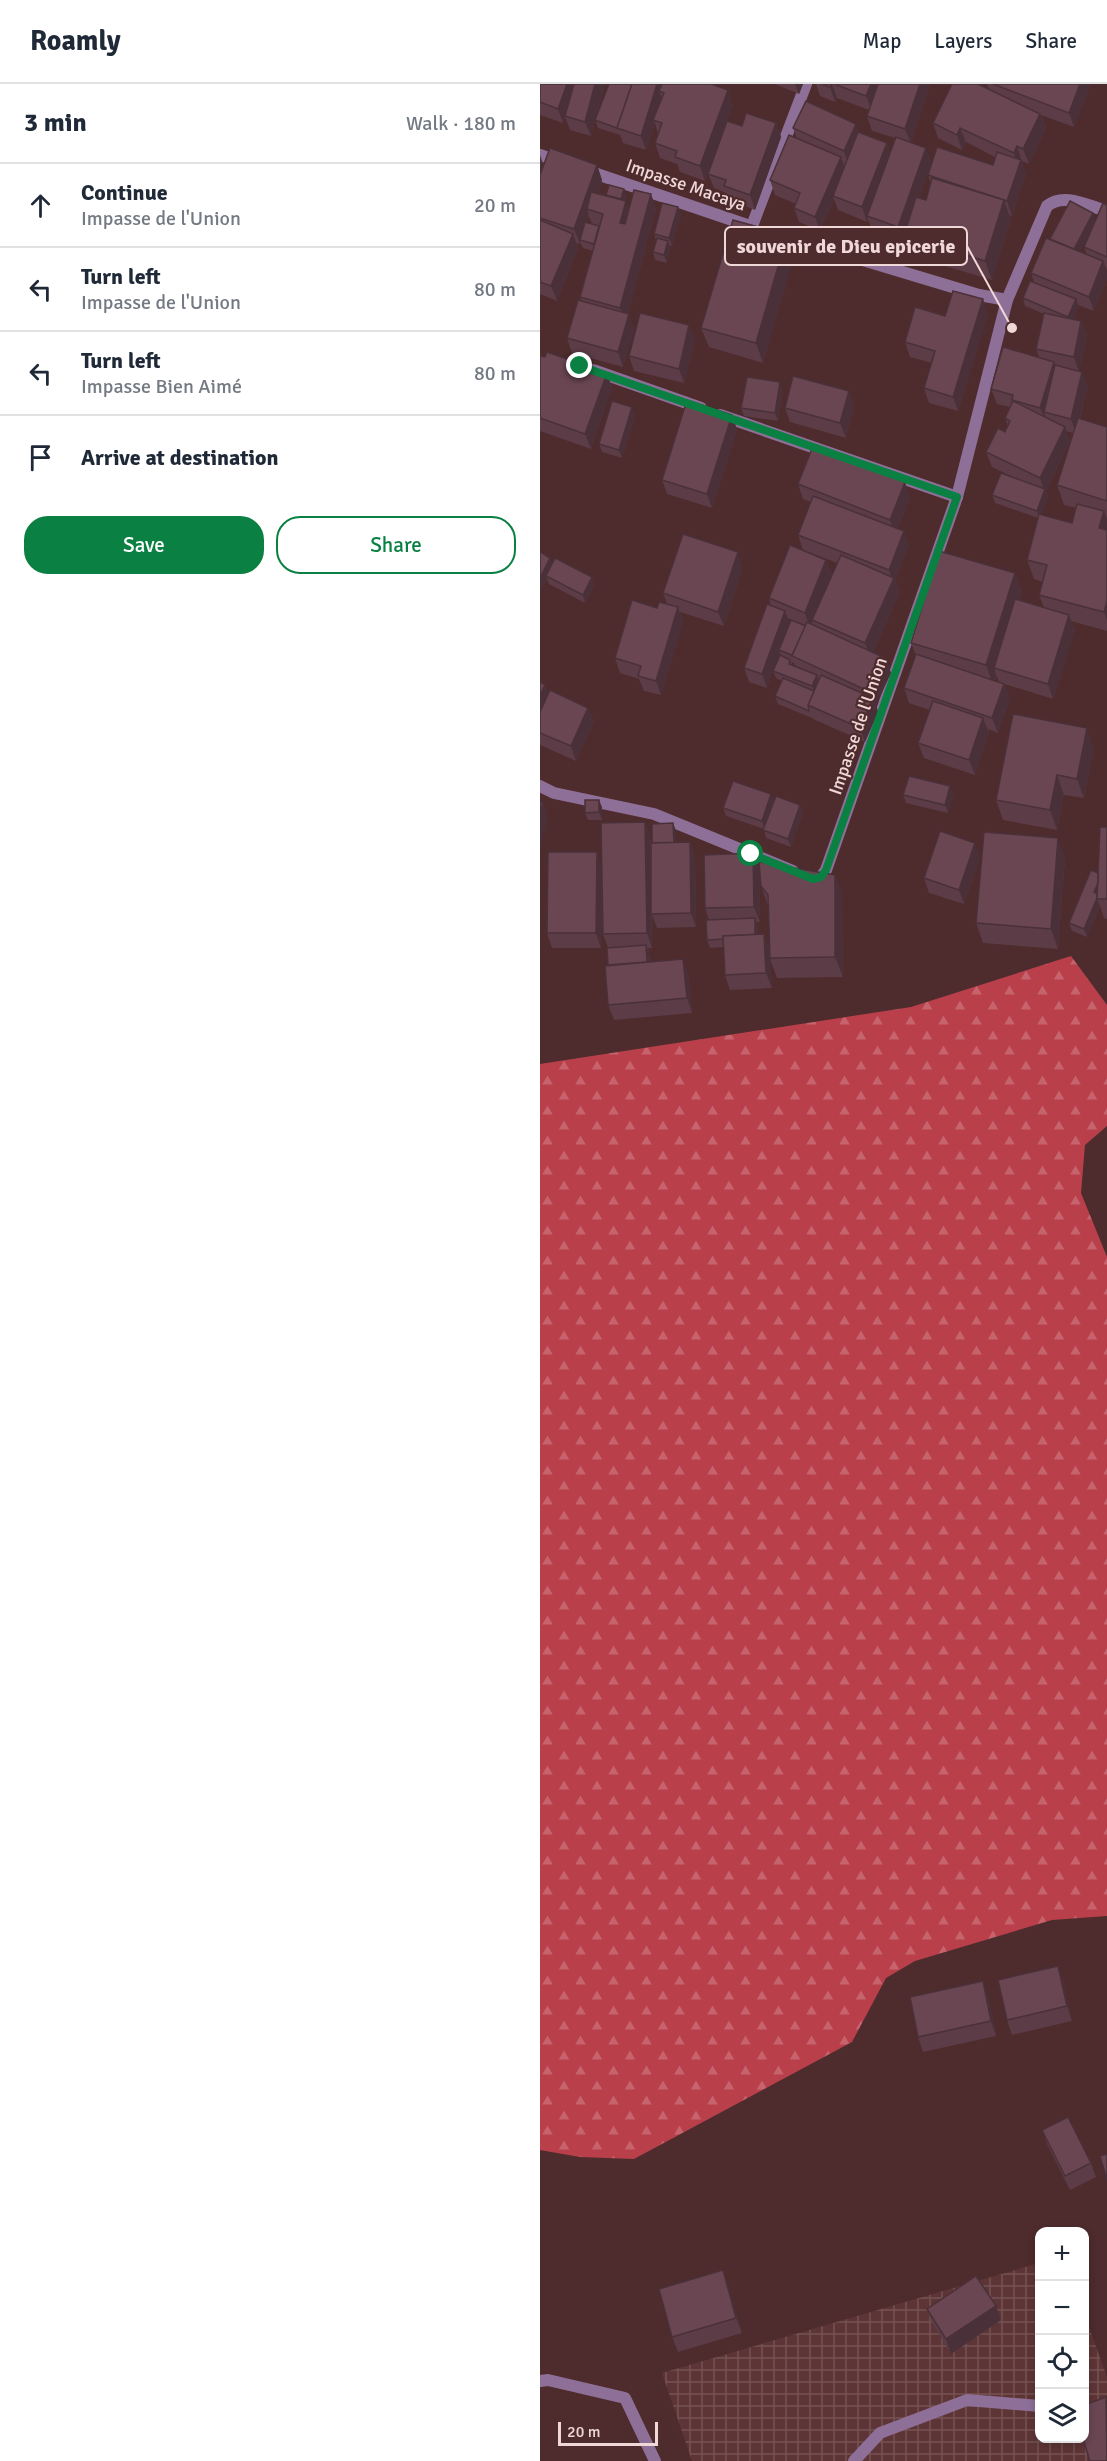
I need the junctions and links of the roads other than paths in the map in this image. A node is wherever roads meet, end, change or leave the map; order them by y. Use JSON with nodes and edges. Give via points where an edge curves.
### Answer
{"nodes":[{"id":1,"x":806,"y":84,"type":"edge"},
{"id":2,"x":540,"y":155,"type":"edge"},
{"id":3,"x":1107,"y":211,"type":"edge"},
{"id":4,"x":752,"y":226,"type":"junction"},
{"id":5,"x":1006,"y":300,"type":"junction"},
{"id":6,"x":580,"y":366,"type":"edge"},
{"id":7,"x":957,"y":497,"type":"junction"},
{"id":8,"x":540,"y":786,"type":"edge"},
{"id":9,"x":540,"y":2382,"type":"edge"},
{"id":10,"x":1035,"y":2406,"type":"edge"},
{"id":11,"x":655,"y":2461,"type":"edge"},
{"id":12,"x":854,"y":2461,"type":"edge"}],
"edges":[{"from":1,"to":4,"type":"street"},
{"from":2,"to":4,"type":"street","name":"Impasse Macaya"},
{"from":3,"to":5,"type":"street","via":[[1062,198],[1047,206]]},
{"from":4,"to":5,"type":"street","name":"Impasse Macaya"},
{"from":5,"to":7,"type":"street","name":"Impasse de l'Union"},
{"from":6,"to":7,"type":"street"},
{"from":7,"to":8,"type":"street","name":"Impasse de l'Union","via":[[821,877],[813,879],[654,814],[554,793]]},
{"from":9,"to":11,"type":"street","via":[[548,2379],[626,2398]]},
{"from":10,"to":12,"type":"street","via":[[967,2400],[880,2433]]}]}
